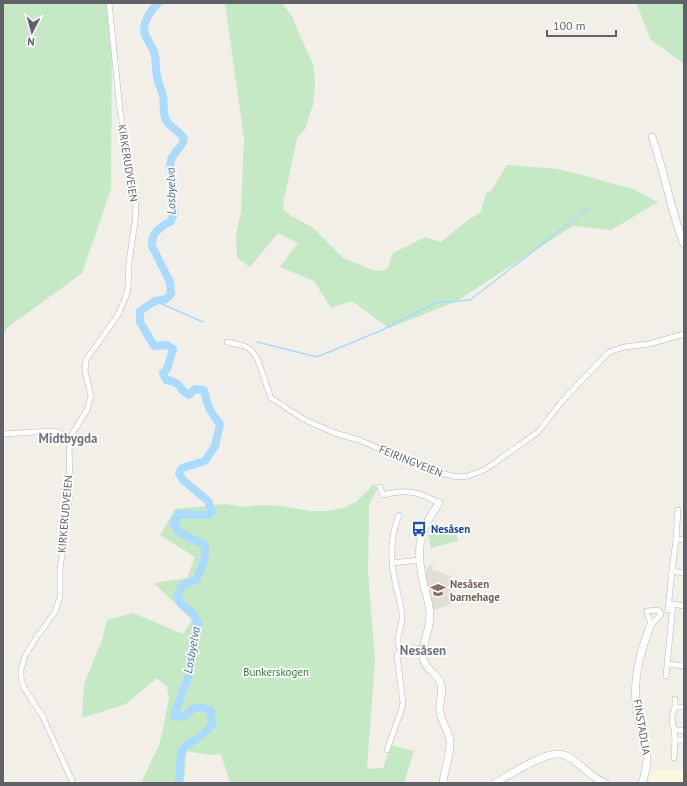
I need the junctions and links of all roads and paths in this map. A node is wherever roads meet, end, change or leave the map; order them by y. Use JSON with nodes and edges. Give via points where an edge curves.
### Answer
{"nodes":[{"id":1,"x":109,"y":3,"type":"edge"},
{"id":2,"x":652,"y":137,"type":"dead end"},
{"id":3,"x":684,"y":244,"type":"edge"},
{"id":4,"x":684,"y":334,"type":"edge"},
{"id":5,"x":227,"y":342,"type":"dead end"},
{"id":6,"x":3,"y":434,"type":"edge"},
{"id":7,"x":69,"y":439,"type":"junction"},
{"id":8,"x":380,"y":487,"type":"dead end"},
{"id":9,"x":439,"y":503,"type":"joint"},
{"id":10,"x":678,"y":510,"type":"dead end"},
{"id":11,"x":399,"y":515,"type":"dead end"},
{"id":12,"x":676,"y":539,"type":"junction"},
{"id":13,"x":684,"y":540,"type":"edge"},
{"id":14,"x":419,"y":560,"type":"junction"},
{"id":15,"x":392,"y":563,"type":"junction"},
{"id":16,"x":672,"y":572,"type":"junction"},
{"id":17,"x":684,"y":573,"type":"edge"},
{"id":18,"x":684,"y":606,"type":"edge"},
{"id":19,"x":670,"y":609,"type":"junction"},
{"id":20,"x":661,"y":614,"type":"junction"},
{"id":21,"x":651,"y":624,"type":"junction"},
{"id":22,"x":423,"y":649,"type":"junction"},
{"id":23,"x":401,"y":651,"type":"junction"},
{"id":24,"x":667,"y":664,"type":"junction"},
{"id":25,"x":684,"y":666,"type":"edge"},
{"id":26,"x":666,"y":676,"type":"dead end"},
{"id":27,"x":675,"y":699,"type":"dead end"},
{"id":28,"x":675,"y":707,"type":"junction"},
{"id":29,"x":684,"y":707,"type":"edge"},
{"id":30,"x":674,"y":729,"type":"junction"},
{"id":31,"x":684,"y":731,"type":"edge"},
{"id":32,"x":675,"y":740,"type":"junction"},
{"id":33,"x":684,"y":740,"type":"edge"},
{"id":34,"x":387,"y":750,"type":"dead end"},
{"id":35,"x":674,"y":758,"type":"dead end"},
{"id":36,"x":73,"y":783,"type":"edge"},
{"id":37,"x":443,"y":783,"type":"edge"},
{"id":38,"x":495,"y":783,"type":"edge"},
{"id":39,"x":605,"y":783,"type":"edge"},
{"id":40,"x":642,"y":783,"type":"edge"}],
"edges":[{"from":1,"to":7,"type":"street","name":"KIRKERUDVEIEN","via":[[120,110],[136,206],[135,222],[126,296],[118,315],[86,360],[85,371],[90,401]]},
{"from":2,"to":3,"type":"street"},
{"from":4,"to":5,"type":"street","name":"FEIRINGVEIEN","via":[[609,352],[562,400],[538,432],[486,469],[458,477],[431,471],[305,420],[271,398],[257,358],[250,349]]},
{"from":6,"to":7,"type":"street","via":[[52,431]]},
{"from":7,"to":36,"type":"street","name":"KIRKERUDVEIEN","via":[[70,493],[60,570],[60,598],[55,612],[25,656],[21,678],[24,688],[42,715]]},
{"from":8,"to":9,"type":"street","via":[[383,495],[405,491],[419,493]]},
{"from":9,"to":14,"type":"street","via":[[422,533]]},
{"from":10,"to":12,"type":"street"},
{"from":11,"to":15,"type":"street","via":[[392,539]]},
{"from":12,"to":13,"type":"street"},
{"from":12,"to":16,"type":"street"},
{"from":14,"to":15,"type":"street"},
{"from":14,"to":22,"type":"street","via":[[430,614]]},
{"from":15,"to":23,"type":"street","via":[[402,615],[397,638]]},
{"from":16,"to":17,"type":"street"},
{"from":16,"to":19,"type":"street"},
{"from":18,"to":19,"type":"street","via":[[673,604]]},
{"from":19,"to":20,"type":"street"},
{"from":19,"to":24,"type":"street"},
{"from":20,"to":21,"type":"street","name":"FINSTADLIA"},
{"from":20,"to":21,"type":"street","name":"FINSTADLIA","via":[[658,610],[647,610]]},
{"from":21,"to":40,"type":"street","name":"FINSTADLIA","via":[[644,640],[637,679],[637,712],[648,753]]},
{"from":22,"to":23,"type":"street","via":[[408,648]]},
{"from":22,"to":37,"type":"street","via":[[425,664],[442,686],[440,712],[450,740]]},
{"from":23,"to":34,"type":"street","via":[[397,657],[403,707]]},
{"from":24,"to":25,"type":"street"},
{"from":24,"to":26,"type":"street"},
{"from":27,"to":28,"type":"street"},
{"from":28,"to":29,"type":"street"},
{"from":28,"to":30,"type":"street","via":[[672,716]]},
{"from":30,"to":31,"type":"street"},
{"from":30,"to":32,"type":"street"},
{"from":32,"to":33,"type":"street"},
{"from":32,"to":35,"type":"street"},
{"from":38,"to":39,"type":"street","via":[[543,757],[556,754],[573,760]]}]}
